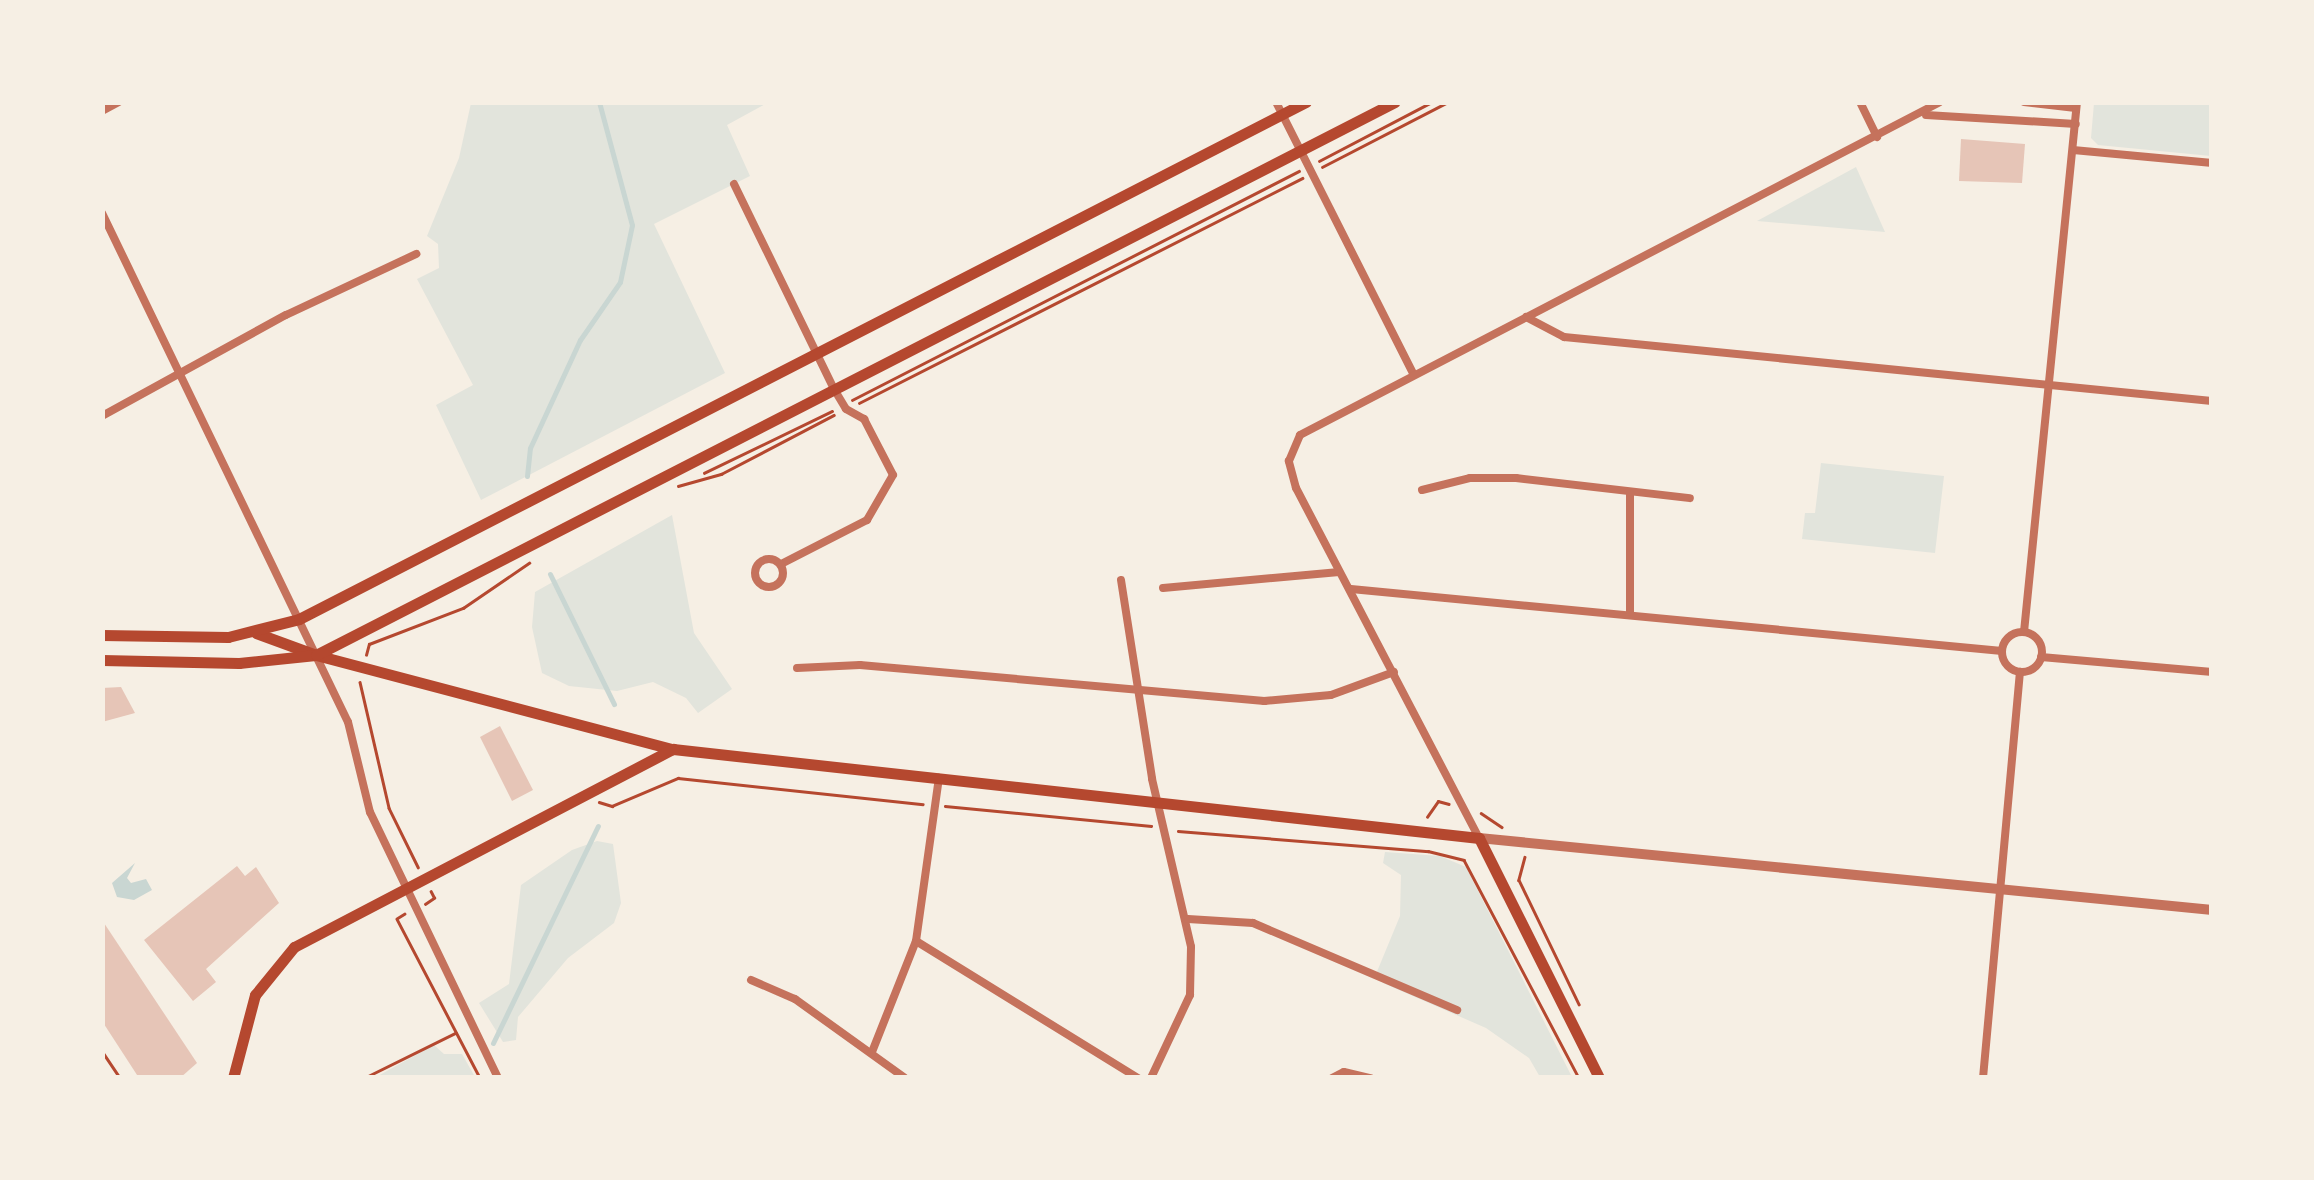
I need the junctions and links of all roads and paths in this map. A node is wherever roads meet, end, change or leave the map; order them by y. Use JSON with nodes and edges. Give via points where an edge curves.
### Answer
{"nodes":[{"id":1,"x":119,"y":102,"type":"edge"},
{"id":2,"x":1306,"y":102,"type":"edge"},
{"id":3,"x":1395,"y":102,"type":"edge"},
{"id":4,"x":1432,"y":102,"type":"edge"},
{"id":5,"x":1448,"y":102,"type":"edge"},
{"id":6,"x":1860,"y":102,"type":"edge"},
{"id":7,"x":1940,"y":102,"type":"edge"},
{"id":8,"x":2024,"y":102,"type":"edge"},
{"id":9,"x":2077,"y":106,"type":"edge"},
{"id":10,"x":1279,"y":109,"type":"edge"},
{"id":11,"x":102,"y":111,"type":"edge"},
{"id":12,"x":1924,"y":115,"type":"junction"},
{"id":13,"x":2076,"y":124,"type":"junction"},
{"id":14,"x":1877,"y":137,"type":"junction"},
{"id":15,"x":2073,"y":150,"type":"junction"},
{"id":16,"x":1300,"y":151,"type":"junction"},
{"id":17,"x":2212,"y":162,"type":"edge"},
{"id":18,"x":1308,"y":166,"type":"junction"},
{"id":19,"x":1321,"y":168,"type":"dead end"},
{"id":20,"x":734,"y":184,"type":"dead end"},
{"id":21,"x":102,"y":213,"type":"edge"},
{"id":22,"x":416,"y":254,"type":"dead end"},
{"id":23,"x":1526,"y":317,"type":"junction"},
{"id":24,"x":816,"y":352,"type":"junction"},
{"id":25,"x":1413,"y":373,"type":"junction"},
{"id":26,"x":180,"y":375,"type":"junction"},
{"id":27,"x":2049,"y":386,"type":"junction"},
{"id":28,"x":834,"y":389,"type":"junction"},
{"id":29,"x":2212,"y":401,"type":"edge"},
{"id":30,"x":844,"y":404,"type":"junction"},
{"id":31,"x":102,"y":416,"type":"edge"},
{"id":32,"x":675,"y":481,"type":"dead end"},
{"id":33,"x":1422,"y":490,"type":"dead end"},
{"id":34,"x":1630,"y":493,"type":"junction"},
{"id":35,"x":1690,"y":498,"type":"dead end"},
{"id":36,"x":781,"y":564,"type":"dead end"},
{"id":37,"x":1339,"y":572,"type":"junction"},
{"id":38,"x":1121,"y":580,"type":"dead end"},
{"id":39,"x":1162,"y":588,"type":"dead end"},
{"id":40,"x":1350,"y":589,"type":"junction"},
{"id":41,"x":1630,"y":612,"type":"junction"},
{"id":42,"x":299,"y":619,"type":"junction"},
{"id":43,"x":2024,"y":632,"type":"junction"},
{"id":44,"x":256,"y":633,"type":"junction"},
{"id":45,"x":102,"y":635,"type":"edge"},
{"id":46,"x":2002,"y":651,"type":"junction"},
{"id":47,"x":316,"y":655,"type":"junction"},
{"id":48,"x":2042,"y":656,"type":"junction"},
{"id":49,"x":102,"y":660,"type":"edge"},
{"id":50,"x":797,"y":668,"type":"dead end"},
{"id":51,"x":1394,"y":672,"type":"junction"},
{"id":52,"x":2020,"y":672,"type":"junction"},
{"id":53,"x":2212,"y":672,"type":"edge"},
{"id":54,"x":357,"y":690,"type":"dead end"},
{"id":55,"x":1140,"y":691,"type":"junction"},
{"id":56,"x":672,"y":749,"type":"junction"},
{"id":57,"x":939,"y":778,"type":"junction"},
{"id":58,"x":1159,"y":802,"type":"junction"},
{"id":59,"x":1440,"y":802,"type":"dead end"},
{"id":60,"x":926,"y":805,"type":"dead end"},
{"id":61,"x":612,"y":806,"type":"dead end"},
{"id":62,"x":946,"y":806,"type":"dead end"},
{"id":63,"x":1432,"y":807,"type":"dead end"},
{"id":64,"x":1484,"y":814,"type":"dead end"},
{"id":65,"x":1497,"y":821,"type":"dead end"},
{"id":66,"x":1151,"y":826,"type":"dead end"},
{"id":67,"x":1183,"y":832,"type":"dead end"},
{"id":68,"x":1478,"y":838,"type":"junction"},
{"id":69,"x":413,"y":858,"type":"dead end"},
{"id":70,"x":1526,"y":859,"type":"dead end"},
{"id":71,"x":404,"y":888,"type":"junction"},
{"id":72,"x":2000,"y":889,"type":"junction"},
{"id":73,"x":434,"y":898,"type":"dead end"},
{"id":74,"x":426,"y":904,"type":"dead end"},
{"id":75,"x":2212,"y":910,"type":"edge"},
{"id":76,"x":398,"y":917,"type":"dead end"},
{"id":77,"x":1188,"y":919,"type":"junction"},
{"id":78,"x":916,"y":942,"type":"junction"},
{"id":79,"x":751,"y":980,"type":"dead end"},
{"id":80,"x":1579,"y":997,"type":"dead end"},
{"id":81,"x":1456,"y":1010,"type":"dead end"},
{"id":82,"x":456,"y":1033,"type":"junction"},
{"id":83,"x":102,"y":1052,"type":"edge"},
{"id":84,"x":872,"y":1052,"type":"junction"},
{"id":85,"x":120,"y":1078,"type":"edge"},
{"id":86,"x":233,"y":1078,"type":"edge"},
{"id":87,"x":364,"y":1078,"type":"edge"},
{"id":88,"x":480,"y":1078,"type":"edge"},
{"id":89,"x":498,"y":1078,"type":"edge"},
{"id":90,"x":905,"y":1078,"type":"edge"},
{"id":91,"x":1138,"y":1078,"type":"edge"},
{"id":92,"x":1151,"y":1078,"type":"edge"},
{"id":93,"x":1332,"y":1078,"type":"edge"},
{"id":94,"x":1371,"y":1078,"type":"edge"},
{"id":95,"x":1579,"y":1078,"type":"edge"},
{"id":96,"x":1599,"y":1078,"type":"edge"},
{"id":97,"x":1983,"y":1078,"type":"edge"}],
"edges":[{"from":1,"to":11,"type":"street"},
{"from":2,"to":10,"type":"main road"},
{"from":3,"to":16,"type":"main road"},
{"from":4,"to":18,"type":"path"},
{"from":5,"to":19,"type":"path"},
{"from":6,"to":14,"type":"street"},
{"from":7,"to":12,"type":"street"},
{"from":8,"to":9,"type":"street"},
{"from":9,"to":13,"type":"street"},
{"from":10,"to":16,"type":"street"},
{"from":10,"to":24,"type":"main road"},
{"from":12,"to":13,"type":"street"},
{"from":12,"to":14,"type":"street"},
{"from":13,"to":15,"type":"street"},
{"from":14,"to":23,"type":"street"},
{"from":15,"to":17,"type":"street"},
{"from":15,"to":27,"type":"street"},
{"from":16,"to":18,"type":"street"},
{"from":16,"to":28,"type":"main road"},
{"from":18,"to":25,"type":"street"},
{"from":18,"to":30,"type":"path"},
{"from":20,"to":24,"type":"street"},
{"from":21,"to":26,"type":"street"},
{"from":22,"to":26,"type":"street"},
{"from":23,"to":25,"type":"street"},
{"from":23,"to":27,"type":"street","via":[[1564,337]]},
{"from":24,"to":28,"type":"street"},
{"from":24,"to":42,"type":"main road"},
{"from":25,"to":37,"type":"street","via":[[1306,430],[1291,452],[1292,478]]},
{"from":26,"to":31,"type":"street"},
{"from":26,"to":42,"type":"street"},
{"from":27,"to":29,"type":"street"},
{"from":27,"to":43,"type":"street"},
{"from":28,"to":30,"type":"street"},
{"from":28,"to":47,"type":"main road"},
{"from":30,"to":32,"type":"path","via":[[717,470]]},
{"from":30,"to":36,"type":"street","via":[[864,419],[893,475],[868,520]]},
{"from":33,"to":34,"type":"street","via":[[1470,478],[1516,478]]},
{"from":34,"to":35,"type":"street"},
{"from":34,"to":41,"type":"street"},
{"from":37,"to":39,"type":"street"},
{"from":37,"to":40,"type":"street"},
{"from":38,"to":55,"type":"street"},
{"from":40,"to":41,"type":"street"},
{"from":40,"to":51,"type":"street"},
{"from":41,"to":46,"type":"street"},
{"from":42,"to":44,"type":"main road"},
{"from":42,"to":47,"type":"street"},
{"from":43,"to":46,"type":"street","via":[[2010,636]]},
{"from":43,"to":48,"type":"street","via":[[2040,642]]},
{"from":44,"to":45,"type":"main road"},
{"from":44,"to":47,"type":"main road"},
{"from":46,"to":52,"type":"street","via":[[2007,666]]},
{"from":47,"to":49,"type":"main road","via":[[238,662]]},
{"from":47,"to":56,"type":"main road"},
{"from":47,"to":71,"type":"street","via":[[348,722],[370,812]]},
{"from":48,"to":52,"type":"street","via":[[2032,670]]},
{"from":48,"to":53,"type":"street"},
{"from":50,"to":55,"type":"street","via":[[860,665]]},
{"from":51,"to":55,"type":"street","via":[[1369,685],[1296,700]]},
{"from":51,"to":68,"type":"street"},
{"from":52,"to":72,"type":"street"},
{"from":54,"to":69,"type":"path","via":[[389,808]]},
{"from":55,"to":58,"type":"street"},
{"from":56,"to":57,"type":"main road"},
{"from":56,"to":71,"type":"main road"},
{"from":57,"to":58,"type":"main road"},
{"from":57,"to":78,"type":"street"},
{"from":58,"to":68,"type":"main road"},
{"from":58,"to":77,"type":"street"},
{"from":59,"to":63,"type":"path"},
{"from":60,"to":61,"type":"path","via":[[678,778]]},
{"from":62,"to":66,"type":"path"},
{"from":64,"to":65,"type":"path"},
{"from":67,"to":95,"type":"path","via":[[1451,855],[1472,869]]},
{"from":68,"to":72,"type":"street"},
{"from":68,"to":96,"type":"main road"},
{"from":70,"to":80,"type":"path","via":[[1520,880]]},
{"from":71,"to":86,"type":"main road","via":[[305,940],[274,965],[248,1013]]},
{"from":71,"to":89,"type":"street"},
{"from":72,"to":75,"type":"street"},
{"from":72,"to":97,"type":"street"},
{"from":73,"to":74,"type":"path"},
{"from":76,"to":82,"type":"path"},
{"from":77,"to":81,"type":"street","via":[[1253,923]]},
{"from":77,"to":92,"type":"street","via":[[1190,995]]},
{"from":78,"to":84,"type":"street"},
{"from":78,"to":91,"type":"street"},
{"from":79,"to":84,"type":"street","via":[[795,998]]},
{"from":82,"to":87,"type":"path"},
{"from":82,"to":88,"type":"path"},
{"from":83,"to":85,"type":"path"},
{"from":84,"to":90,"type":"street"},
{"from":93,"to":94,"type":"street","via":[[1344,1072]]}]}
